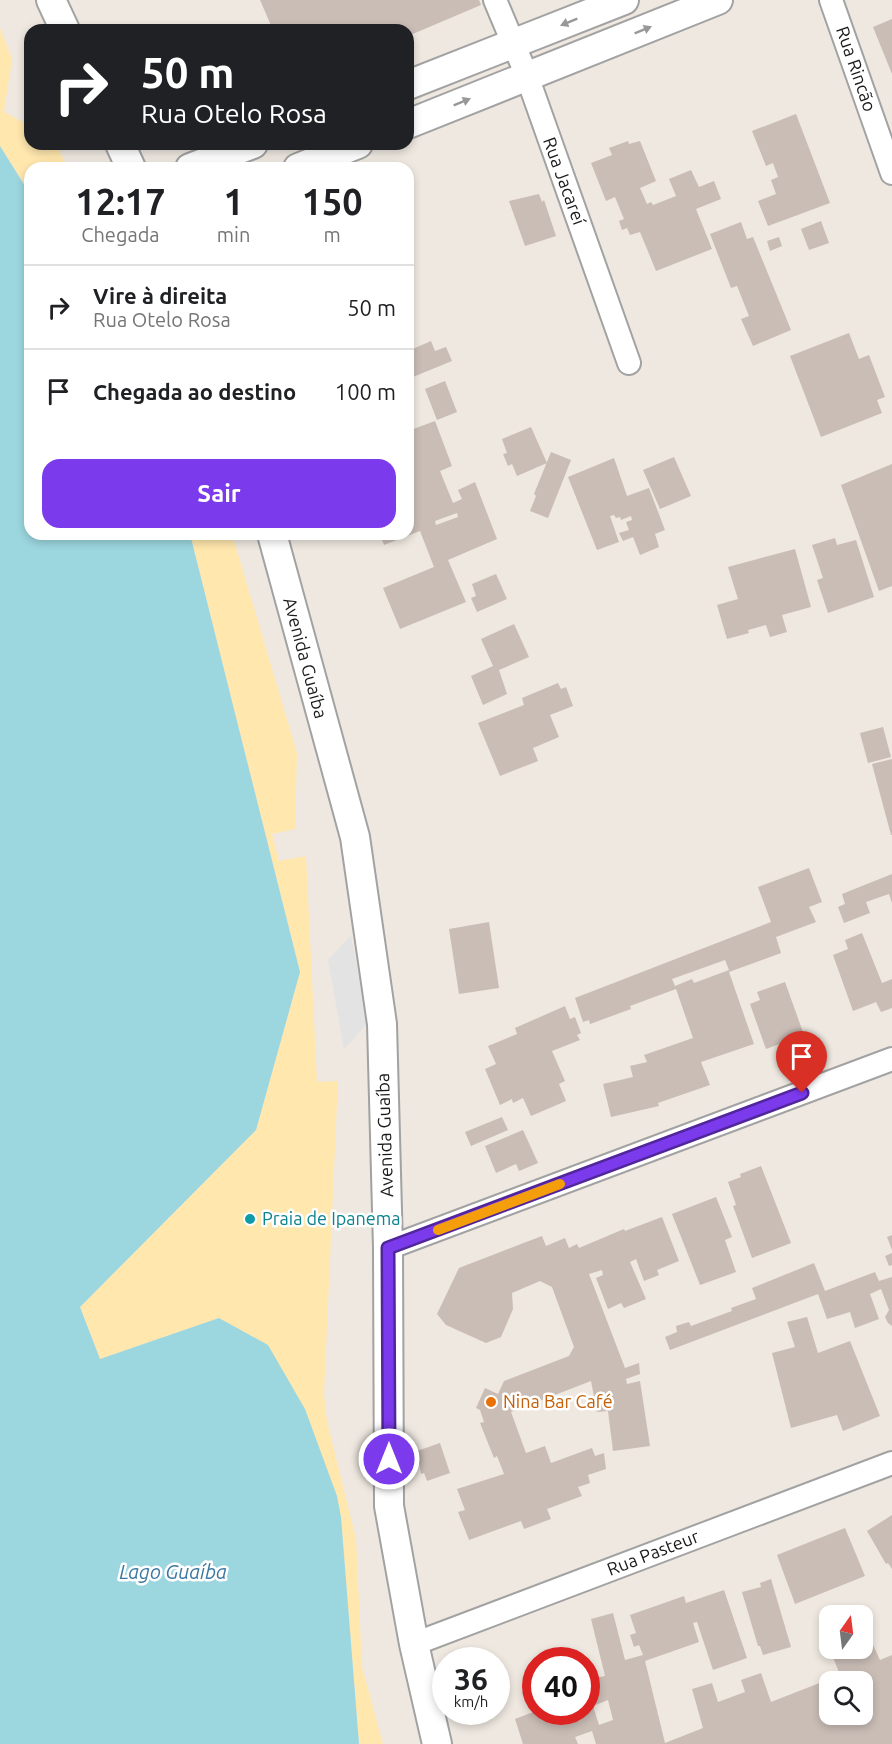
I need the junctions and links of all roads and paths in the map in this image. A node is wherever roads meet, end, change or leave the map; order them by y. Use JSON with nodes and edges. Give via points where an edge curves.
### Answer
{"nodes":[{"id":1,"x":51,"y":0,"type":"edge"},
{"id":2,"x":495,"y":0,"type":"edge"},
{"id":3,"x":624,"y":0,"type":"edge"},
{"id":4,"x":718,"y":0,"type":"edge"},
{"id":5,"x":831,"y":0,"type":"edge"},
{"id":6,"x":62,"y":24,"type":"edge"},
{"id":7,"x":514,"y":45,"type":"junction"},
{"id":8,"x":527,"y":76,"type":"junction"},
{"id":9,"x":414,"y":83,"type":"edge"},
{"id":10,"x":414,"y":122,"type":"edge"},
{"id":11,"x":237,"y":150,"type":"edge"},
{"id":12,"x":343,"y":150,"type":"edge"},
{"id":13,"x":206,"y":162,"type":"edge"},
{"id":14,"x":313,"y":162,"type":"edge"},
{"id":15,"x":892,"y":173,"type":"edge"},
{"id":16,"x":629,"y":363,"type":"dead end"},
{"id":17,"x":274,"y":540,"type":"edge"},
{"id":18,"x":892,"y":1059,"type":"edge"},
{"id":19,"x":388,"y":1248,"type":"junction"},
{"id":20,"x":892,"y":1463,"type":"edge"},
{"id":21,"x":414,"y":1644,"type":"junction"},
{"id":22,"x":437,"y":1744,"type":"edge"}],
"edges":[{"from":1,"to":6,"type":"street"},
{"from":2,"to":7,"type":"street","name":"Rua Jacareí"},
{"from":3,"to":7,"type":"street","one_way":true},
{"from":8,"to":4,"type":"street","one_way":true},
{"from":5,"to":15,"type":"street","name":"Rua Rincão"},
{"from":7,"to":8,"type":"street","name":"Rua Jacareí"},
{"from":7,"to":9,"type":"street"},
{"from":10,"to":8,"type":"street","one_way":true},
{"from":8,"to":16,"type":"street","name":"Rua Jacareí"},
{"from":11,"to":13,"type":"street"},
{"from":12,"to":14,"type":"street"},
{"from":17,"to":19,"type":"street","name":"Avenida Guaíba","via":[[355,837],[382,1024]]},
{"from":18,"to":19,"type":"street"},
{"from":19,"to":21,"type":"street","name":"Avenida Guaíba","via":[[389,1506]]},
{"from":20,"to":21,"type":"street","name":"Rua Pasteur"},
{"from":21,"to":22,"type":"street","name":"Avenida Guaíba"}]}
